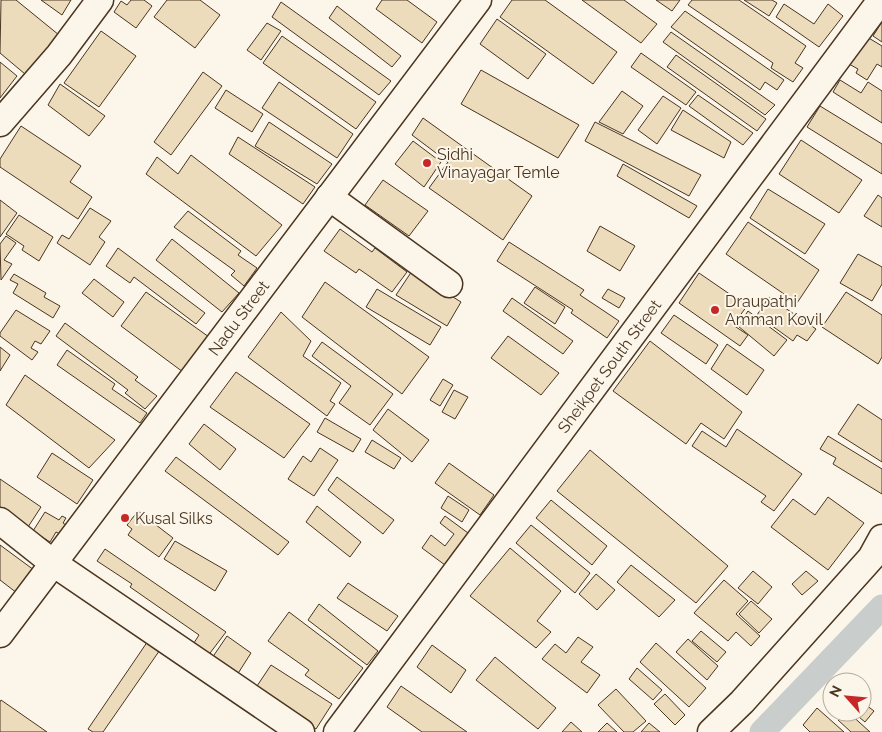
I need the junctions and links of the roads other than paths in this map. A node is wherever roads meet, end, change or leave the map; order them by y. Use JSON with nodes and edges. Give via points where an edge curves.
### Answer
{"nodes":[{"id":1,"x":100,"y":0,"type":"edge"},
{"id":2,"x":478,"y":0,"type":"edge"},
{"id":3,"x":881,"y":0,"type":"edge"},
{"id":4,"x":0,"y":124,"type":"edge"},
{"id":5,"x":329,"y":198,"type":"junction"},
{"id":6,"x":449,"y":284,"type":"dead end"},
{"id":7,"x":0,"y":521,"type":"edge"},
{"id":8,"x":882,"y":538,"type":"edge"},
{"id":9,"x":53,"y":563,"type":"junction"},
{"id":10,"x":0,"y":634,"type":"edge"},
{"id":11,"x":301,"y":732,"type":"edge"},
{"id":12,"x":337,"y":732,"type":"edge"},
{"id":13,"x":711,"y":732,"type":"edge"}],
"edges":[{"from":1,"to":4,"type":"street","via":[[59,55]]},
{"from":2,"to":5,"type":"street","name":"Nadu Street"},
{"from":3,"to":12,"type":"street","name":"Sheikpet South Street"},
{"from":5,"to":6,"type":"street"},
{"from":5,"to":9,"type":"street","name":"Nadu Street"},
{"from":7,"to":9,"type":"street"},
{"from":8,"to":13,"type":"street","via":[[871,558],[742,702]]},
{"from":9,"to":10,"type":"street","name":"Nadu Street"},
{"from":9,"to":11,"type":"street"}]}
